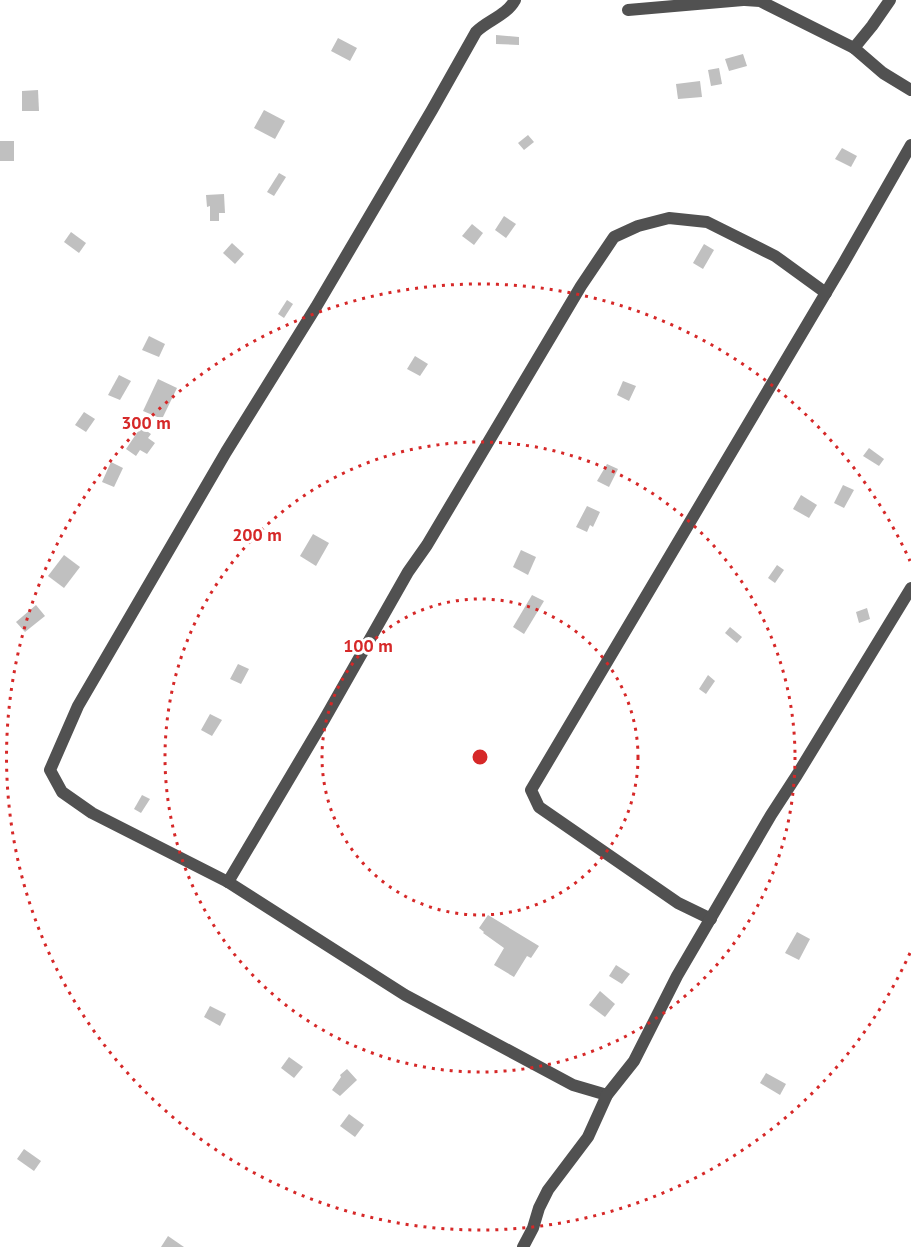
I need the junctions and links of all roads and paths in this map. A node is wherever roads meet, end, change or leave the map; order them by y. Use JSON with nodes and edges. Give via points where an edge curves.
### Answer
{"nodes":[{"id":1,"x":515,"y":0,"type":"edge"},
{"id":2,"x":744,"y":0,"type":"edge"},
{"id":3,"x":890,"y":0,"type":"edge"},
{"id":4,"x":628,"y":10,"type":"dead end"},
{"id":5,"x":854,"y":48,"type":"junction"},
{"id":6,"x":911,"y":90,"type":"edge"},
{"id":7,"x":911,"y":145,"type":"edge"},
{"id":8,"x":826,"y":293,"type":"junction"},
{"id":9,"x":911,"y":588,"type":"edge"},
{"id":10,"x":228,"y":882,"type":"junction"},
{"id":11,"x":711,"y":919,"type":"junction"},
{"id":12,"x":607,"y":1095,"type":"junction"},
{"id":13,"x":522,"y":1247,"type":"edge"}],
"edges":[{"from":1,"to":10,"type":"street","via":[[511,8],[476,32],[84,696],[50,770],[62,792],[92,813]]},
{"from":2,"to":4,"type":"street"},
{"from":2,"to":5,"type":"street","via":[[760,1]]},
{"from":3,"to":5,"type":"street"},
{"from":5,"to":6,"type":"street"},
{"from":7,"to":8,"type":"street"},
{"from":8,"to":10,"type":"street","via":[[775,256],[707,222],[669,218],[614,237],[408,572]]},
{"from":8,"to":11,"type":"street","via":[[531,790],[539,807],[678,903]]},
{"from":9,"to":11,"type":"street"},
{"from":10,"to":12,"type":"street","via":[[405,995],[573,1085]]},
{"from":11,"to":12,"type":"street","via":[[634,1061]]},
{"from":12,"to":13,"type":"street","via":[[588,1137],[548,1190]]}]}
